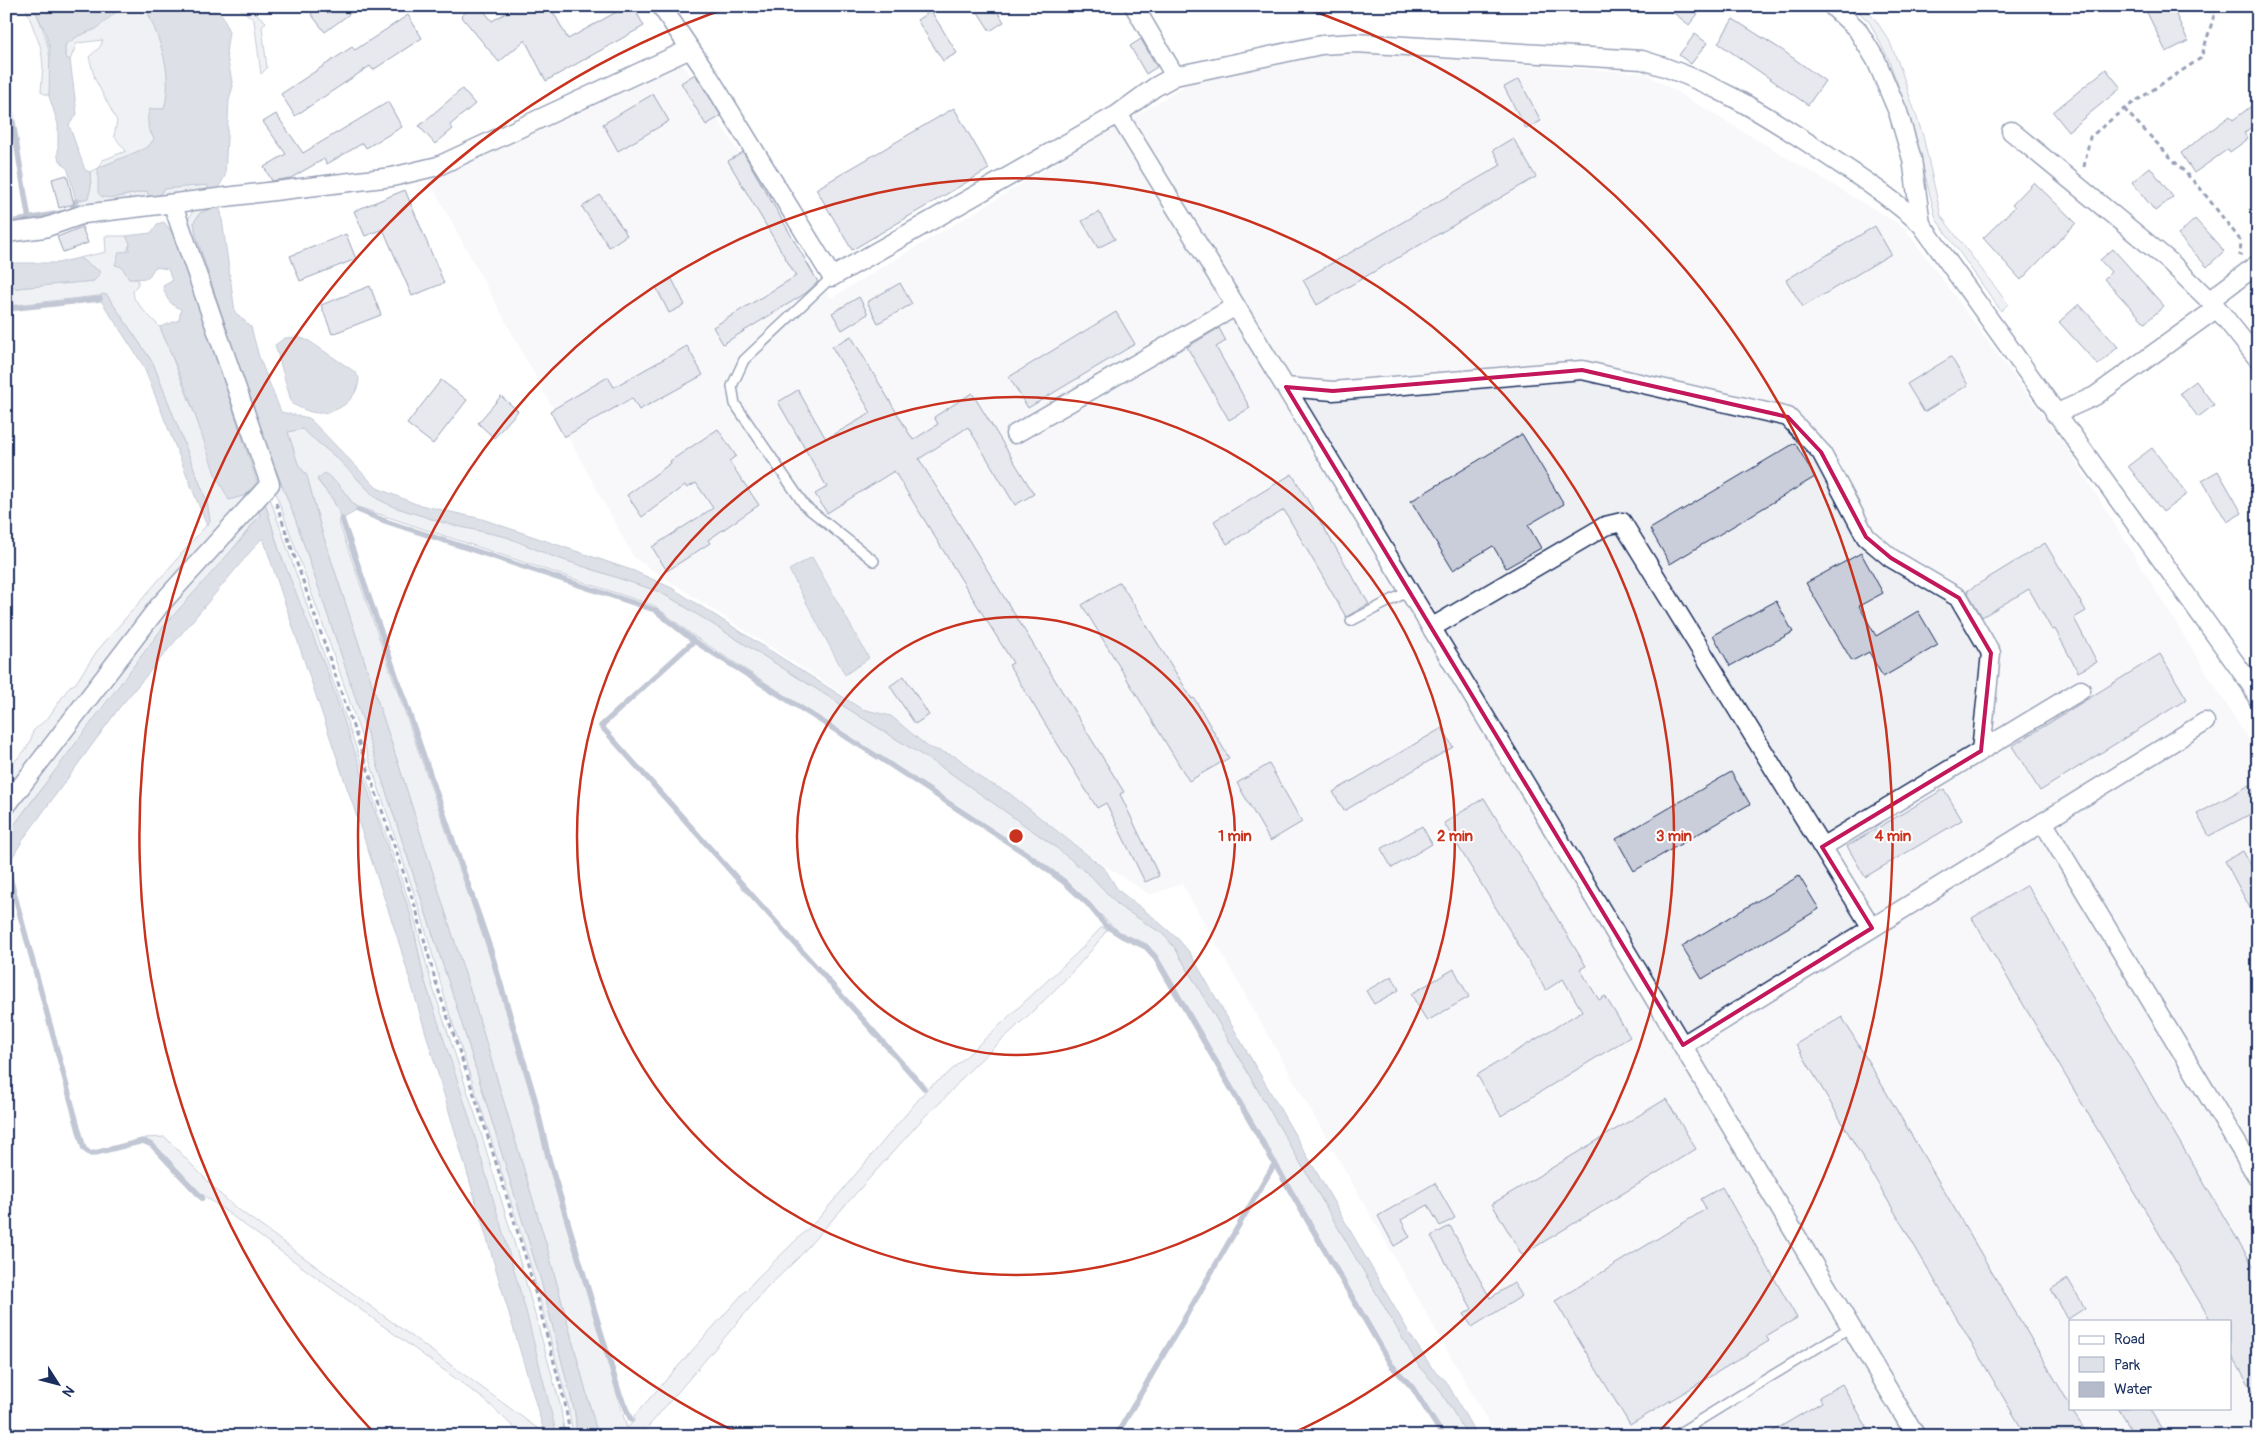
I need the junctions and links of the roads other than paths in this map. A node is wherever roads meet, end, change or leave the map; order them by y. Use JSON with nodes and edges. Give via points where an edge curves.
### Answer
{"nodes":[{"id":1,"x":661,"y":6,"type":"edge"},
{"id":2,"x":1134,"y":6,"type":"edge"},
{"id":3,"x":1832,"y":6,"type":"edge"},
{"id":4,"x":690,"y":49,"type":"junction"},
{"id":5,"x":1175,"y":76,"type":"junction"},
{"id":6,"x":1118,"y":114,"type":"junction"},
{"id":7,"x":2011,"y":131,"type":"dead end"},
{"id":8,"x":173,"y":205,"type":"junction"},
{"id":9,"x":1921,"y":224,"type":"junction"},
{"id":10,"x":6,"y":233,"type":"edge"},
{"id":11,"x":2258,"y":264,"type":"edge"},
{"id":12,"x":832,"y":277,"type":"junction"},
{"id":13,"x":2214,"y":304,"type":"junction"},
{"id":14,"x":1236,"y":306,"type":"junction"},
{"id":15,"x":2258,"y":359,"type":"edge"},
{"id":16,"x":1286,"y":387,"type":"junction"},
{"id":17,"x":2055,"y":414,"type":"junction"},
{"id":18,"x":1015,"y":434,"type":"dead end"},
{"id":19,"x":874,"y":561,"type":"dead end"},
{"id":20,"x":1409,"y":591,"type":"junction"},
{"id":21,"x":1351,"y":621,"type":"dead end"},
{"id":22,"x":1431,"y":628,"type":"junction"},
{"id":23,"x":2081,"y":690,"type":"dead end"},
{"id":24,"x":2258,"y":699,"type":"edge"},
{"id":25,"x":2205,"y":722,"type":"dead end"},
{"id":26,"x":1981,"y":751,"type":"junction"},
{"id":27,"x":6,"y":806,"type":"edge"},
{"id":28,"x":2043,"y":822,"type":"junction"},
{"id":29,"x":1822,"y":847,"type":"junction"},
{"id":30,"x":1872,"y":928,"type":"junction"},
{"id":31,"x":1683,"y":1046,"type":"junction"},
{"id":32,"x":2258,"y":1178,"type":"edge"},
{"id":33,"x":1851,"y":1327,"type":"junction"},
{"id":34,"x":1679,"y":1433,"type":"dead end"},
{"id":35,"x":1916,"y":1436,"type":"edge"}],
"edges":[{"from":1,"to":4,"type":"street"},
{"from":2,"to":5,"type":"street"},
{"from":3,"to":9,"type":"street","via":[[1857,28],[1876,60],[1898,112],[1912,159]]},
{"from":4,"to":8,"type":"street","via":[[438,166],[392,177]]},
{"from":4,"to":12,"type":"street"},
{"from":5,"to":6,"type":"street"},
{"from":5,"to":9,"type":"street","via":[[1321,46],[1356,43],[1642,60],[1677,69],[1760,111],[1896,202]]},
{"from":6,"to":12,"type":"street"},
{"from":6,"to":14,"type":"street"},
{"from":7,"to":13,"type":"street","via":[[2169,261]]},
{"from":8,"to":10,"type":"street","via":[[84,214],[44,228]]},
{"from":8,"to":27,"type":"street","via":[[270,484],[159,606]]},
{"from":9,"to":17,"type":"street"},
{"from":11,"to":13,"type":"street"},
{"from":12,"to":19,"type":"lane","via":[[744,360],[732,386],[735,404],[805,506]]},
{"from":13,"to":15,"type":"street"},
{"from":13,"to":17,"type":"street","via":[[2096,396]]},
{"from":14,"to":16,"type":"street"},
{"from":14,"to":18,"type":"street"},
{"from":16,"to":20,"type":"street"},
{"from":16,"to":26,"type":"street","via":[[1333,390],[1582,370],[1788,418],[1821,452],[1866,536],[1891,558],[1959,598],[1991,653]]},
{"from":17,"to":24,"type":"street","via":[[2251,684]]},
{"from":20,"to":21,"type":"lane"},
{"from":20,"to":22,"type":"street"},
{"from":22,"to":29,"type":"street","via":[[1605,526],[1622,522]]},
{"from":22,"to":31,"type":"street"},
{"from":23,"to":26,"type":"street"},
{"from":25,"to":28,"type":"street"},
{"from":26,"to":29,"type":"street"},
{"from":28,"to":30,"type":"street"},
{"from":28,"to":32,"type":"street"},
{"from":29,"to":30,"type":"street"},
{"from":30,"to":31,"type":"street"},
{"from":31,"to":33,"type":"street"},
{"from":33,"to":34,"type":"lane"},
{"from":33,"to":35,"type":"street"}]}
